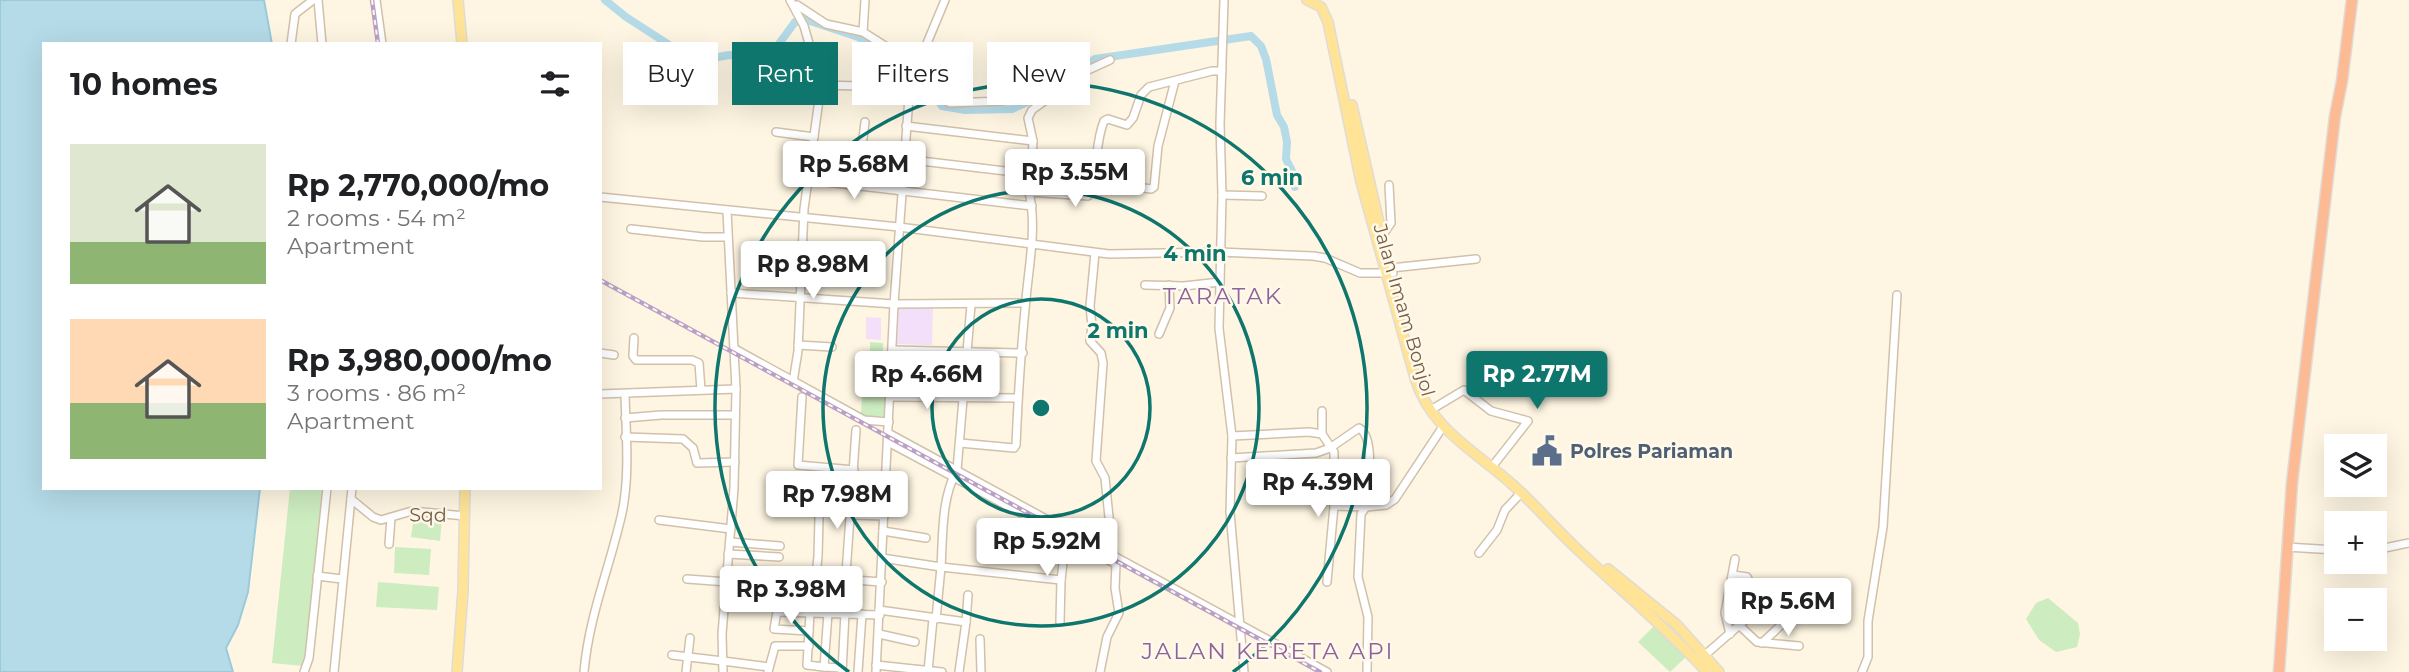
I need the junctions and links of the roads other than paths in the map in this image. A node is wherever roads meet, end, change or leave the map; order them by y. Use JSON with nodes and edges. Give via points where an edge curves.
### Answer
{"nodes":[{"id":1,"x":315,"y":0,"type":"edge"},
{"id":2,"x":376,"y":0,"type":"edge"},
{"id":3,"x":458,"y":0,"type":"edge"},
{"id":4,"x":790,"y":0,"type":"edge"},
{"id":5,"x":866,"y":0,"type":"edge"},
{"id":6,"x":946,"y":0,"type":"edge"},
{"id":7,"x":1224,"y":0,"type":"edge"},
{"id":8,"x":1307,"y":0,"type":"edge"},
{"id":9,"x":2352,"y":0,"type":"edge"},
{"id":10,"x":1323,"y":2,"type":"edge"},
{"id":11,"x":863,"y":32,"type":"junction"},
{"id":12,"x":290,"y":42,"type":"edge"},
{"id":13,"x":322,"y":42,"type":"edge"},
{"id":14,"x":382,"y":42,"type":"edge"},
{"id":15,"x":462,"y":42,"type":"edge"},
{"id":16,"x":809,"y":42,"type":"edge"},
{"id":17,"x":879,"y":42,"type":"edge"},
{"id":18,"x":928,"y":42,"type":"edge"},
{"id":19,"x":1110,"y":60,"type":"dead end"},
{"id":20,"x":1222,"y":71,"type":"junction"},
{"id":21,"x":1175,"y":81,"type":"junction"},
{"id":22,"x":818,"y":105,"type":"edge"},
{"id":23,"x":908,"y":105,"type":"edge"},
{"id":24,"x":865,"y":122,"type":"dead end"},
{"id":25,"x":906,"y":126,"type":"junction"},
{"id":26,"x":776,"y":132,"type":"dead end"},
{"id":27,"x":814,"y":137,"type":"junction"},
{"id":28,"x":1033,"y":141,"type":"junction"},
{"id":29,"x":904,"y":159,"type":"junction"},
{"id":30,"x":809,"y":180,"type":"junction"},
{"id":31,"x":1094,"y":181,"type":"junction"},
{"id":32,"x":1365,"y":181,"type":"junction"},
{"id":33,"x":1389,"y":185,"type":"dead end"},
{"id":34,"x":857,"y":187,"type":"junction"},
{"id":35,"x":902,"y":190,"type":"junction"},
{"id":36,"x":1222,"y":195,"type":"junction"},
{"id":37,"x":1262,"y":196,"type":"dead end"},
{"id":38,"x":602,"y":197,"type":"edge"},
{"id":39,"x":1032,"y":206,"type":"junction"},
{"id":40,"x":727,"y":211,"type":"junction"},
{"id":41,"x":804,"y":214,"type":"junction"},
{"id":42,"x":899,"y":227,"type":"junction"},
{"id":43,"x":631,"y":229,"type":"dead end"},
{"id":44,"x":1382,"y":236,"type":"junction"},
{"id":45,"x":727,"y":237,"type":"junction"},
{"id":46,"x":1031,"y":245,"type":"junction"},
{"id":47,"x":1219,"y":252,"type":"junction"},
{"id":48,"x":1095,"y":253,"type":"junction"},
{"id":49,"x":1476,"y":259,"type":"dead end"},
{"id":50,"x":1390,"y":271,"type":"junction"},
{"id":51,"x":1220,"y":282,"type":"junction"},
{"id":52,"x":1144,"y":285,"type":"dead end"},
{"id":53,"x":1169,"y":285,"type":"junction"},
{"id":54,"x":731,"y":293,"type":"junction"},
{"id":55,"x":1897,"y":295,"type":"dead end"},
{"id":56,"x":799,"y":296,"type":"junction"},
{"id":57,"x":1025,"y":303,"type":"junction"},
{"id":58,"x":894,"y":304,"type":"junction"},
{"id":59,"x":971,"y":305,"type":"junction"},
{"id":60,"x":1159,"y":334,"type":"dead end"},
{"id":61,"x":634,"y":338,"type":"dead end"},
{"id":62,"x":798,"y":345,"type":"junction"},
{"id":63,"x":832,"y":347,"type":"dead end"},
{"id":64,"x":735,"y":349,"type":"junction"},
{"id":65,"x":893,"y":350,"type":"junction"},
{"id":66,"x":967,"y":350,"type":"junction"},
{"id":67,"x":602,"y":353,"type":"edge"},
{"id":68,"x":1023,"y":353,"type":"junction"},
{"id":69,"x":614,"y":355,"type":"dead end"},
{"id":70,"x":1412,"y":358,"type":"junction"},
{"id":71,"x":793,"y":382,"type":"junction"},
{"id":72,"x":736,"y":389,"type":"junction"},
{"id":73,"x":701,"y":390,"type":"junction"},
{"id":74,"x":602,"y":394,"type":"edge"},
{"id":75,"x":625,"y":394,"type":"junction"},
{"id":76,"x":802,"y":397,"type":"dead end"},
{"id":77,"x":890,"y":397,"type":"junction"},
{"id":78,"x":964,"y":398,"type":"junction"},
{"id":79,"x":1018,"y":398,"type":"junction"},
{"id":80,"x":1433,"y":408,"type":"junction"},
{"id":81,"x":1322,"y":411,"type":"dead end"},
{"id":82,"x":735,"y":415,"type":"junction"},
{"id":83,"x":625,"y":418,"type":"junction"},
{"id":84,"x":889,"y":422,"type":"junction"},
{"id":85,"x":1442,"y":428,"type":"junction"},
{"id":86,"x":856,"y":430,"type":"dead end"},
{"id":87,"x":888,"y":433,"type":"junction"},
{"id":88,"x":1322,"y":434,"type":"junction"},
{"id":89,"x":1232,"y":436,"type":"junction"},
{"id":90,"x":625,"y":437,"type":"junction"},
{"id":91,"x":888,"y":442,"type":"junction"},
{"id":92,"x":1464,"y":442,"type":"junction"},
{"id":93,"x":960,"y":443,"type":"junction"},
{"id":94,"x":1330,"y":448,"type":"junction"},
{"id":95,"x":1231,"y":458,"type":"junction"},
{"id":96,"x":735,"y":462,"type":"junction"},
{"id":97,"x":1494,"y":463,"type":"junction"},
{"id":98,"x":853,"y":470,"type":"junction"},
{"id":99,"x":955,"y":474,"type":"junction"},
{"id":100,"x":327,"y":490,"type":"edge"},
{"id":101,"x":352,"y":490,"type":"edge"},
{"id":102,"x":466,"y":490,"type":"edge"},
{"id":103,"x":1521,"y":493,"type":"junction"},
{"id":104,"x":351,"y":499,"type":"junction"},
{"id":105,"x":1334,"y":506,"type":"junction"},
{"id":106,"x":1366,"y":507,"type":"junction"},
{"id":107,"x":1541,"y":509,"type":"junction"},
{"id":108,"x":852,"y":515,"type":"junction"},
{"id":109,"x":465,"y":516,"type":"junction"},
{"id":110,"x":884,"y":516,"type":"junction"},
{"id":111,"x":391,"y":518,"type":"junction"},
{"id":112,"x":819,"y":518,"type":"dead end"},
{"id":113,"x":659,"y":520,"type":"dead end"},
{"id":114,"x":731,"y":529,"type":"junction"},
{"id":115,"x":883,"y":531,"type":"junction"},
{"id":116,"x":1066,"y":536,"type":"junction"},
{"id":117,"x":926,"y":538,"type":"dead end"},
{"id":118,"x":730,"y":542,"type":"junction"},
{"id":119,"x":2409,"y":543,"type":"edge"},
{"id":120,"x":388,"y":544,"type":"dead end"},
{"id":121,"x":779,"y":546,"type":"dead end"},
{"id":122,"x":2286,"y":547,"type":"junction"},
{"id":123,"x":2387,"y":548,"type":"edge"},
{"id":124,"x":2324,"y":549,"type":"edge"},
{"id":125,"x":1479,"y":553,"type":"dead end"},
{"id":126,"x":728,"y":554,"type":"junction"},
{"id":127,"x":1113,"y":556,"type":"junction"},
{"id":128,"x":779,"y":557,"type":"dead end"},
{"id":129,"x":882,"y":558,"type":"junction"},
{"id":130,"x":1735,"y":559,"type":"dead end"},
{"id":131,"x":941,"y":567,"type":"junction"},
{"id":132,"x":1733,"y":575,"type":"junction"},
{"id":133,"x":317,"y":576,"type":"junction"},
{"id":134,"x":342,"y":579,"type":"junction"},
{"id":135,"x":687,"y":579,"type":"dead end"},
{"id":136,"x":1060,"y":580,"type":"junction"},
{"id":137,"x":881,"y":582,"type":"junction"},
{"id":138,"x":1327,"y":582,"type":"dead end"},
{"id":139,"x":727,"y":583,"type":"junction"},
{"id":140,"x":780,"y":586,"type":"junction"},
{"id":141,"x":1784,"y":586,"type":"dead end"},
{"id":142,"x":968,"y":595,"type":"dead end"},
{"id":143,"x":1728,"y":600,"type":"junction"},
{"id":144,"x":777,"y":612,"type":"junction"},
{"id":145,"x":810,"y":613,"type":"junction"},
{"id":146,"x":828,"y":613,"type":"junction"},
{"id":147,"x":845,"y":613,"type":"junction"},
{"id":148,"x":879,"y":613,"type":"junction"},
{"id":149,"x":1794,"y":613,"type":"dead end"},
{"id":150,"x":862,"y":614,"type":"junction"},
{"id":151,"x":935,"y":619,"type":"junction"},
{"id":152,"x":966,"y":622,"type":"junction"},
{"id":153,"x":1060,"y":622,"type":"dead end"},
{"id":154,"x":1240,"y":626,"type":"junction"},
{"id":155,"x":1740,"y":626,"type":"junction"},
{"id":156,"x":809,"y":631,"type":"junction"},
{"id":157,"x":879,"y":634,"type":"junction"},
{"id":158,"x":1730,"y":634,"type":"junction"},
{"id":159,"x":690,"y":638,"type":"dead end"},
{"id":160,"x":980,"y":639,"type":"dead end"},
{"id":161,"x":1684,"y":639,"type":"junction"},
{"id":162,"x":915,"y":642,"type":"dead end"},
{"id":163,"x":1762,"y":643,"type":"junction"},
{"id":164,"x":809,"y":646,"type":"junction"},
{"id":165,"x":1798,"y":646,"type":"dead end"},
{"id":166,"x":672,"y":655,"type":"dead end"},
{"id":167,"x":1705,"y":655,"type":"junction"},
{"id":168,"x":687,"y":657,"type":"junction"},
{"id":169,"x":723,"y":661,"type":"junction"},
{"id":170,"x":824,"y":667,"type":"junction"},
{"id":171,"x":876,"y":668,"type":"edge"},
{"id":172,"x":768,"y":669,"type":"edge"},
{"id":173,"x":807,"y":669,"type":"edge"},
{"id":174,"x":842,"y":670,"type":"edge"},
{"id":175,"x":928,"y":671,"type":"edge"},
{"id":176,"x":304,"y":672,"type":"edge"},
{"id":177,"x":334,"y":672,"type":"edge"},
{"id":178,"x":457,"y":672,"type":"edge"},
{"id":179,"x":584,"y":672,"type":"edge"},
{"id":180,"x":686,"y":672,"type":"edge"},
{"id":181,"x":723,"y":672,"type":"edge"},
{"id":182,"x":858,"y":672,"type":"edge"},
{"id":183,"x":942,"y":672,"type":"edge"},
{"id":184,"x":959,"y":672,"type":"edge"},
{"id":185,"x":981,"y":672,"type":"edge"},
{"id":186,"x":1100,"y":672,"type":"edge"},
{"id":187,"x":1244,"y":672,"type":"edge"},
{"id":188,"x":1327,"y":672,"type":"edge"},
{"id":189,"x":1367,"y":672,"type":"edge"},
{"id":190,"x":1707,"y":672,"type":"edge"},
{"id":191,"x":1719,"y":672,"type":"edge"},
{"id":192,"x":1862,"y":672,"type":"edge"},
{"id":193,"x":2279,"y":672,"type":"edge"}],
"edges":[{"from":1,"to":12,"type":"street","via":[[295,14]]},
{"from":1,"to":13,"type":"street"},
{"from":2,"to":14,"type":"street"},
{"from":3,"to":15,"type":"main road"},
{"from":4,"to":11,"type":"street","via":[[826,24]]},
{"from":4,"to":16,"type":"street"},
{"from":5,"to":11,"type":"street"},
{"from":6,"to":18,"type":"street"},
{"from":7,"to":20,"type":"street"},
{"from":8,"to":10,"type":"main road"},
{"from":9,"to":122,"type":"highway"},
{"from":10,"to":32,"type":"main road","name":"Jalan Imam Bonjol"},
{"from":11,"to":17,"type":"street"},
{"from":19,"to":28,"type":"street","via":[[1032,110],[1028,118]]},
{"from":20,"to":21,"type":"street"},
{"from":20,"to":36,"type":"street"},
{"from":21,"to":31,"type":"street","via":[[1143,92],[1127,125],[1104,121]]},
{"from":21,"to":31,"type":"street","via":[[1158,146],[1154,187]]},
{"from":22,"to":27,"type":"street"},
{"from":23,"to":25,"type":"street"},
{"from":24,"to":34,"type":"street"},
{"from":25,"to":28,"type":"street"},
{"from":25,"to":29,"type":"street"},
{"from":26,"to":27,"type":"street"},
{"from":27,"to":30,"type":"street"},
{"from":28,"to":29,"type":"street","via":[[1031,174]]},
{"from":29,"to":35,"type":"street"},
{"from":30,"to":34,"type":"street"},
{"from":30,"to":41,"type":"street"},
{"from":31,"to":39,"type":"street","via":[[1088,196],[1029,192]]},
{"from":32,"to":44,"type":"main road","name":"Jalan Imam Bonjol"},
{"from":32,"to":50,"type":"main road","name":"Jalan Imam Bonjol"},
{"from":33,"to":44,"type":"street","via":[[1391,223]]},
{"from":34,"to":35,"type":"street"},
{"from":35,"to":39,"type":"street"},
{"from":35,"to":42,"type":"street"},
{"from":36,"to":37,"type":"street"},
{"from":36,"to":47,"type":"street"},
{"from":38,"to":40,"type":"street"},
{"from":39,"to":46,"type":"street"},
{"from":40,"to":41,"type":"street"},
{"from":40,"to":45,"type":"street"},
{"from":41,"to":42,"type":"street"},
{"from":41,"to":56,"type":"street"},
{"from":42,"to":46,"type":"street"},
{"from":42,"to":58,"type":"street"},
{"from":43,"to":45,"type":"street"},
{"from":44,"to":50,"type":"main road","name":"Jalan Imam Bonjol"},
{"from":45,"to":54,"type":"street"},
{"from":46,"to":48,"type":"street"},
{"from":46,"to":57,"type":"street"},
{"from":47,"to":48,"type":"street"},
{"from":47,"to":50,"type":"street","via":[[1313,256],[1360,273]]},
{"from":47,"to":51,"type":"street"},
{"from":48,"to":127,"type":"street","via":[[1090,341],[1103,363],[1096,461],[1105,478]]},
{"from":49,"to":50,"type":"street"},
{"from":50,"to":70,"type":"main road","name":"Jalan Imam Bonjol"},
{"from":51,"to":53,"type":"street"},
{"from":51,"to":89,"type":"street","via":[[1219,328]]},
{"from":52,"to":53,"type":"street"},
{"from":53,"to":60,"type":"street","via":[[1170,308]]},
{"from":54,"to":56,"type":"street"},
{"from":54,"to":64,"type":"street"},
{"from":55,"to":192,"type":"street","via":[[1882,527],[1868,621],[1868,657]]},
{"from":56,"to":58,"type":"street"},
{"from":56,"to":62,"type":"street"},
{"from":57,"to":59,"type":"street"},
{"from":57,"to":68,"type":"street"},
{"from":58,"to":59,"type":"street"},
{"from":58,"to":65,"type":"street"},
{"from":59,"to":66,"type":"street"},
{"from":61,"to":73,"type":"street","via":[[636,360],[699,363]]},
{"from":62,"to":63,"type":"street"},
{"from":62,"to":71,"type":"street"},
{"from":64,"to":71,"type":"street"},
{"from":64,"to":72,"type":"street"},
{"from":65,"to":66,"type":"street"},
{"from":65,"to":77,"type":"street"},
{"from":66,"to":68,"type":"street"},
{"from":66,"to":78,"type":"street"},
{"from":67,"to":69,"type":"street"},
{"from":68,"to":79,"type":"street"},
{"from":70,"to":80,"type":"main road","name":"Jalan Imam Bonjol"},
{"from":70,"to":85,"type":"main road","name":"Jalan Imam Bonjol","via":[[1421,396]]},
{"from":71,"to":84,"type":"street","via":[[864,419]]},
{"from":72,"to":73,"type":"street"},
{"from":72,"to":82,"type":"street"},
{"from":73,"to":75,"type":"street"},
{"from":74,"to":75,"type":"street"},
{"from":75,"to":83,"type":"street"},
{"from":76,"to":98,"type":"street","via":[[798,465]]},
{"from":77,"to":78,"type":"street"},
{"from":77,"to":84,"type":"street"},
{"from":78,"to":79,"type":"street"},
{"from":78,"to":93,"type":"street"},
{"from":79,"to":93,"type":"street","via":[[1015,447]]},
{"from":80,"to":92,"type":"main road","name":"Jalan Imam Bonjol"},
{"from":80,"to":97,"type":"street","via":[[1464,390],[1491,411],[1528,421]]},
{"from":81,"to":88,"type":"street"},
{"from":82,"to":83,"type":"street"},
{"from":82,"to":96,"type":"street"},
{"from":83,"to":90,"type":"street"},
{"from":84,"to":87,"type":"street"},
{"from":85,"to":92,"type":"main road","name":"Jalan Imam Bonjol"},
{"from":85,"to":106,"type":"street","via":[[1395,499]]},
{"from":86,"to":98,"type":"street"},
{"from":87,"to":91,"type":"street"},
{"from":87,"to":99,"type":"street"},
{"from":88,"to":89,"type":"street"},
{"from":88,"to":94,"type":"street"},
{"from":89,"to":95,"type":"street"},
{"from":90,"to":96,"type":"street","via":[[683,439],[693,447],[696,463]]},
{"from":90,"to":179,"type":"street","via":[[622,514],[595,609]]},
{"from":91,"to":99,"type":"street"},
{"from":91,"to":110,"type":"street"},
{"from":92,"to":97,"type":"main road","name":"Jalan Imam Bonjol"},
{"from":92,"to":103,"type":"main road","name":"Jalan Imam Bonjol"},
{"from":93,"to":99,"type":"street"},
{"from":94,"to":95,"type":"street","via":[[1308,454]]},
{"from":94,"to":105,"type":"street","via":[[1334,452]]},
{"from":94,"to":106,"type":"street","via":[[1355,429],[1368,436]]},
{"from":95,"to":154,"type":"street","via":[[1230,512]]},
{"from":96,"to":114,"type":"street"},
{"from":97,"to":107,"type":"main road","name":"Jalan Imam Bonjol"},
{"from":98,"to":108,"type":"street"},
{"from":99,"to":116,"type":"street"},
{"from":99,"to":127,"type":"street"},
{"from":99,"to":131,"type":"street","via":[[946,508]]},
{"from":100,"to":133,"type":"street"},
{"from":101,"to":104,"type":"street"},
{"from":102,"to":109,"type":"main road"},
{"from":103,"to":107,"type":"main road","name":"Jalan Imam Bonjol"},
{"from":103,"to":125,"type":"street"},
{"from":104,"to":111,"type":"street","name":"Sqd","via":[[377,519]]},
{"from":104,"to":134,"type":"street"},
{"from":105,"to":106,"type":"street"},
{"from":105,"to":138,"type":"street"},
{"from":106,"to":189,"type":"street","via":[[1360,519],[1358,577],[1368,617]]},
{"from":107,"to":161,"type":"main road","name":"Jalan Imam Bonjol"},
{"from":108,"to":110,"type":"street"},
{"from":108,"to":137,"type":"street","via":[[847,577]]},
{"from":109,"to":111,"type":"street","name":"Sqd","via":[[417,511]]},
{"from":109,"to":178,"type":"main road"},
{"from":110,"to":115,"type":"street"},
{"from":111,"to":120,"type":"street","name":"Sqd"},
{"from":112,"to":140,"type":"street","via":[[815,587]]},
{"from":113,"to":114,"type":"street"},
{"from":114,"to":118,"type":"street"},
{"from":115,"to":117,"type":"street"},
{"from":115,"to":129,"type":"street"},
{"from":116,"to":136,"type":"street"},
{"from":116,"to":186,"type":"street","via":[[1116,564],[1119,613],[1107,637]]},
{"from":118,"to":121,"type":"street"},
{"from":118,"to":126,"type":"street"},
{"from":119,"to":123,"type":"street"},
{"from":122,"to":124,"type":"street"},
{"from":122,"to":193,"type":"highway"},
{"from":126,"to":128,"type":"street"},
{"from":126,"to":139,"type":"street"},
{"from":127,"to":154,"type":"street"},
{"from":129,"to":131,"type":"street"},
{"from":129,"to":137,"type":"street"},
{"from":130,"to":132,"type":"street"},
{"from":131,"to":136,"type":"street"},
{"from":131,"to":151,"type":"street"},
{"from":132,"to":143,"type":"street"},
{"from":132,"to":143,"type":"street","via":[[1749,581]]},
{"from":133,"to":134,"type":"street"},
{"from":133,"to":176,"type":"street"},
{"from":134,"to":177,"type":"street"},
{"from":135,"to":139,"type":"street"},
{"from":136,"to":153,"type":"street"},
{"from":137,"to":148,"type":"street"},
{"from":139,"to":140,"type":"street"},
{"from":139,"to":169,"type":"street"},
{"from":140,"to":144,"type":"street"},
{"from":141,"to":155,"type":"street"},
{"from":142,"to":152,"type":"street"},
{"from":143,"to":158,"type":"street","via":[[1725,618]]},
{"from":144,"to":145,"type":"street"},
{"from":144,"to":156,"type":"street","via":[[774,629]]},
{"from":145,"to":146,"type":"street"},
{"from":145,"to":156,"type":"street"},
{"from":146,"to":147,"type":"street"},
{"from":146,"to":170,"type":"street"},
{"from":147,"to":150,"type":"street"},
{"from":147,"to":174,"type":"street"},
{"from":148,"to":150,"type":"street"},
{"from":148,"to":151,"type":"street"},
{"from":148,"to":157,"type":"street"},
{"from":149,"to":163,"type":"street"},
{"from":150,"to":182,"type":"street"},
{"from":151,"to":152,"type":"street"},
{"from":151,"to":175,"type":"street"},
{"from":152,"to":184,"type":"street"},
{"from":154,"to":187,"type":"street"},
{"from":154,"to":188,"type":"street"},
{"from":155,"to":158,"type":"street"},
{"from":155,"to":163,"type":"street"},
{"from":156,"to":164,"type":"street"},
{"from":157,"to":162,"type":"street"},
{"from":157,"to":171,"type":"street"},
{"from":158,"to":167,"type":"street"},
{"from":159,"to":168,"type":"street"},
{"from":160,"to":185,"type":"street"},
{"from":161,"to":167,"type":"main road"},
{"from":161,"to":190,"type":"main road"},
{"from":163,"to":165,"type":"street"},
{"from":164,"to":172,"type":"street","via":[[776,645]]},
{"from":164,"to":173,"type":"street"},
{"from":166,"to":168,"type":"street"},
{"from":167,"to":191,"type":"main road"},
{"from":168,"to":169,"type":"street"},
{"from":168,"to":180,"type":"street"},
{"from":169,"to":172,"type":"street"},
{"from":169,"to":181,"type":"street"},
{"from":170,"to":173,"type":"street"},
{"from":170,"to":174,"type":"street"},
{"from":171,"to":175,"type":"street"},
{"from":175,"to":183,"type":"street"}]}
